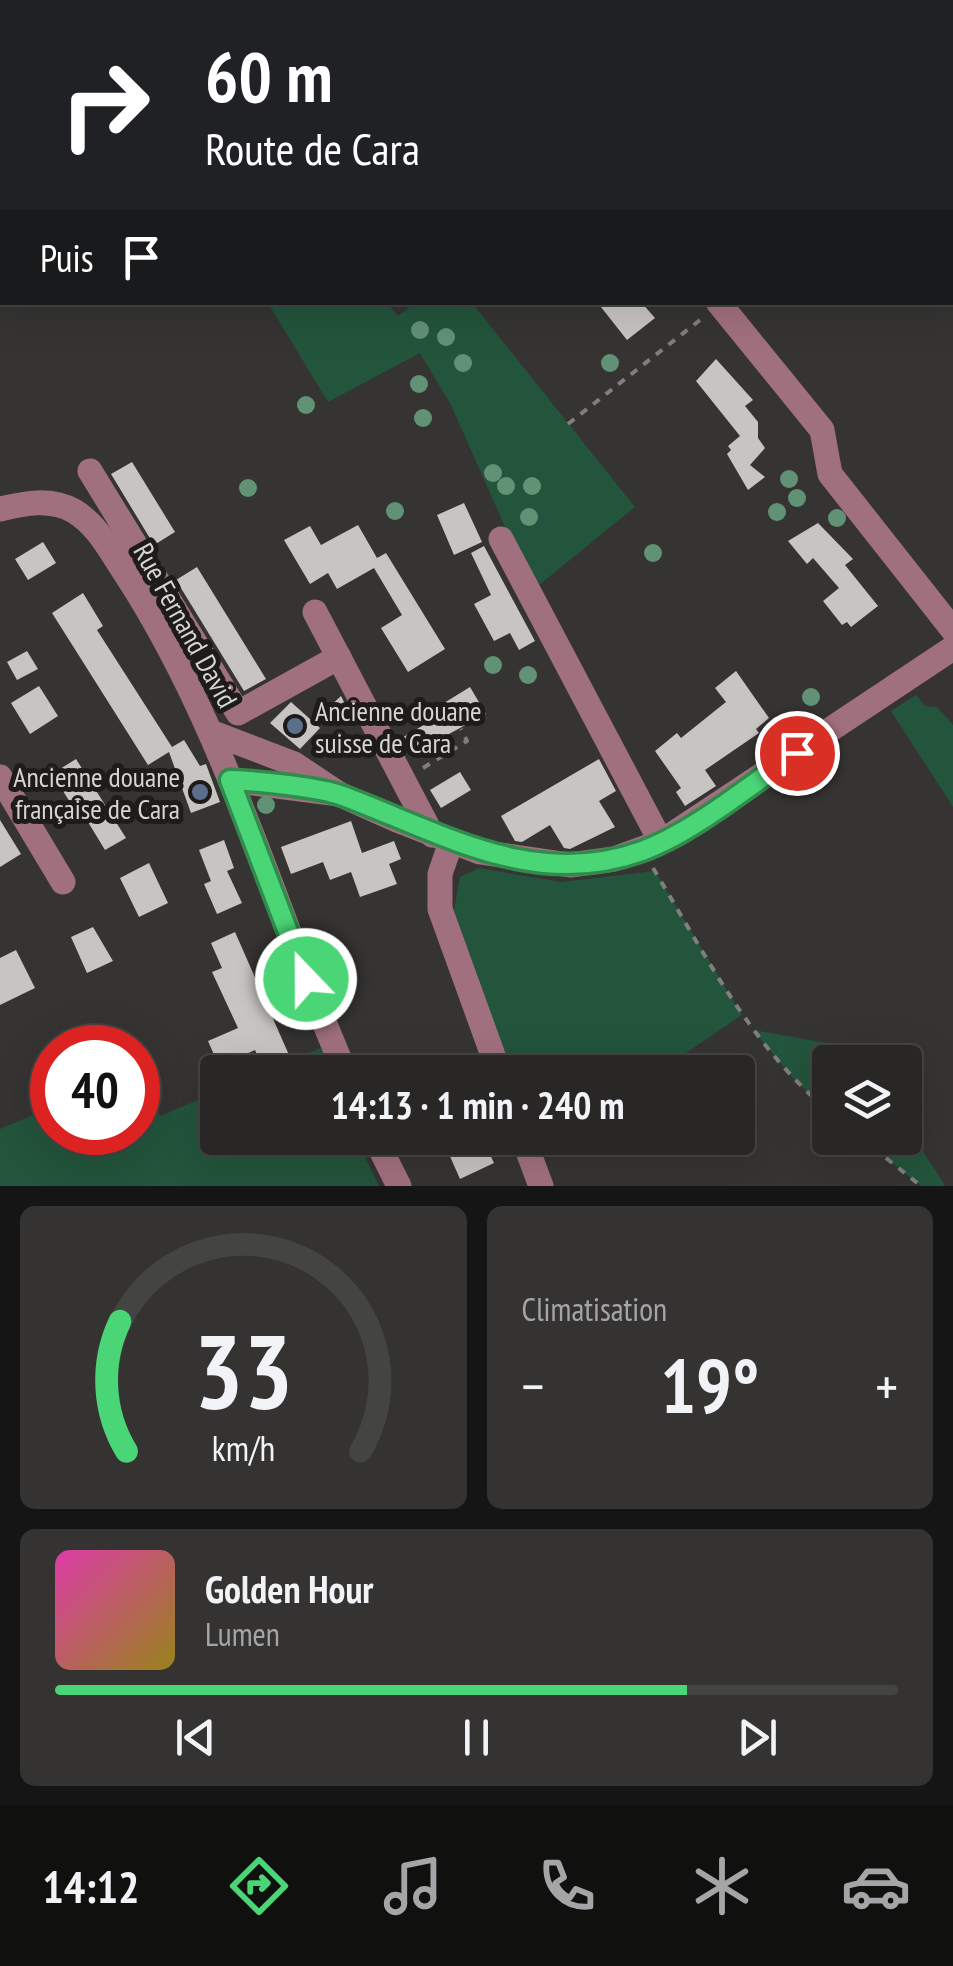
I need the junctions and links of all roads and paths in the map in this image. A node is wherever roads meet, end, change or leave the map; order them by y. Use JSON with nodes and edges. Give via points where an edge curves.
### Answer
{"nodes":[{"id":1,"x":718,"y":305,"type":"edge"},
{"id":2,"x":720,"y":305,"type":"edge"},
{"id":3,"x":568,"y":424,"type":"dead end"},
{"id":4,"x":90,"y":472,"type":"dead end"},
{"id":5,"x":0,"y":509,"type":"edge"},
{"id":6,"x":502,"y":539,"type":"dead end"},
{"id":7,"x":314,"y":612,"type":"dead end"},
{"id":8,"x":953,"y":630,"type":"edge"},
{"id":9,"x":953,"y":648,"type":"edge"},
{"id":10,"x":339,"y":657,"type":"junction"},
{"id":11,"x":461,"y":729,"type":"dead end"},
{"id":12,"x":212,"y":733,"type":"junction"},
{"id":13,"x":0,"y":778,"type":"edge"},
{"id":14,"x":403,"y":779,"type":"junction"},
{"id":15,"x":230,"y":780,"type":"junction"},
{"id":16,"x":339,"y":794,"type":"junction"},
{"id":17,"x":442,"y":838,"type":"junction"},
{"id":18,"x":652,"y":846,"type":"junction"},
{"id":19,"x":63,"y":882,"type":"dead end"},
{"id":20,"x":338,"y":1055,"type":"edge"},
{"id":21,"x":494,"y":1055,"type":"edge"},
{"id":22,"x":812,"y":1096,"type":"edge"},
{"id":23,"x":384,"y":1155,"type":"edge"},
{"id":24,"x":529,"y":1155,"type":"edge"},
{"id":25,"x":883,"y":1155,"type":"edge"},
{"id":26,"x":399,"y":1186,"type":"edge"},
{"id":27,"x":541,"y":1186,"type":"edge"},
{"id":28,"x":922,"y":1186,"type":"edge"}],
"edges":[{"from":1,"to":3,"type":"path"},
{"from":2,"to":8,"type":"street","via":[[822,430],[830,474]]},
{"from":4,"to":10,"type":"street","via":[[238,713]]},
{"from":5,"to":12,"type":"street","name":"Rue Fernand David","via":[[59,505],[92,526],[145,604]]},
{"from":6,"to":18,"type":"street"},
{"from":7,"to":10,"type":"street"},
{"from":9,"to":18,"type":"street"},
{"from":10,"to":14,"type":"street"},
{"from":11,"to":14,"type":"path","via":[[467,741]]},
{"from":12,"to":15,"type":"street","name":"Rue Fernand David"},
{"from":12,"to":16,"type":"street","via":[[302,768]]},
{"from":13,"to":19,"type":"street"},
{"from":14,"to":17,"type":"street"},
{"from":15,"to":16,"type":"street"},
{"from":15,"to":20,"type":"street","name":"Rue Fernand David"},
{"from":16,"to":17,"type":"street"},
{"from":17,"to":18,"type":"street","via":[[555,865],[600,862]]},
{"from":17,"to":21,"type":"street","via":[[440,909]]},
{"from":18,"to":22,"type":"path","via":[[752,1030]]},
{"from":23,"to":26,"type":"street"},
{"from":24,"to":27,"type":"street"},
{"from":25,"to":28,"type":"path"}]}
